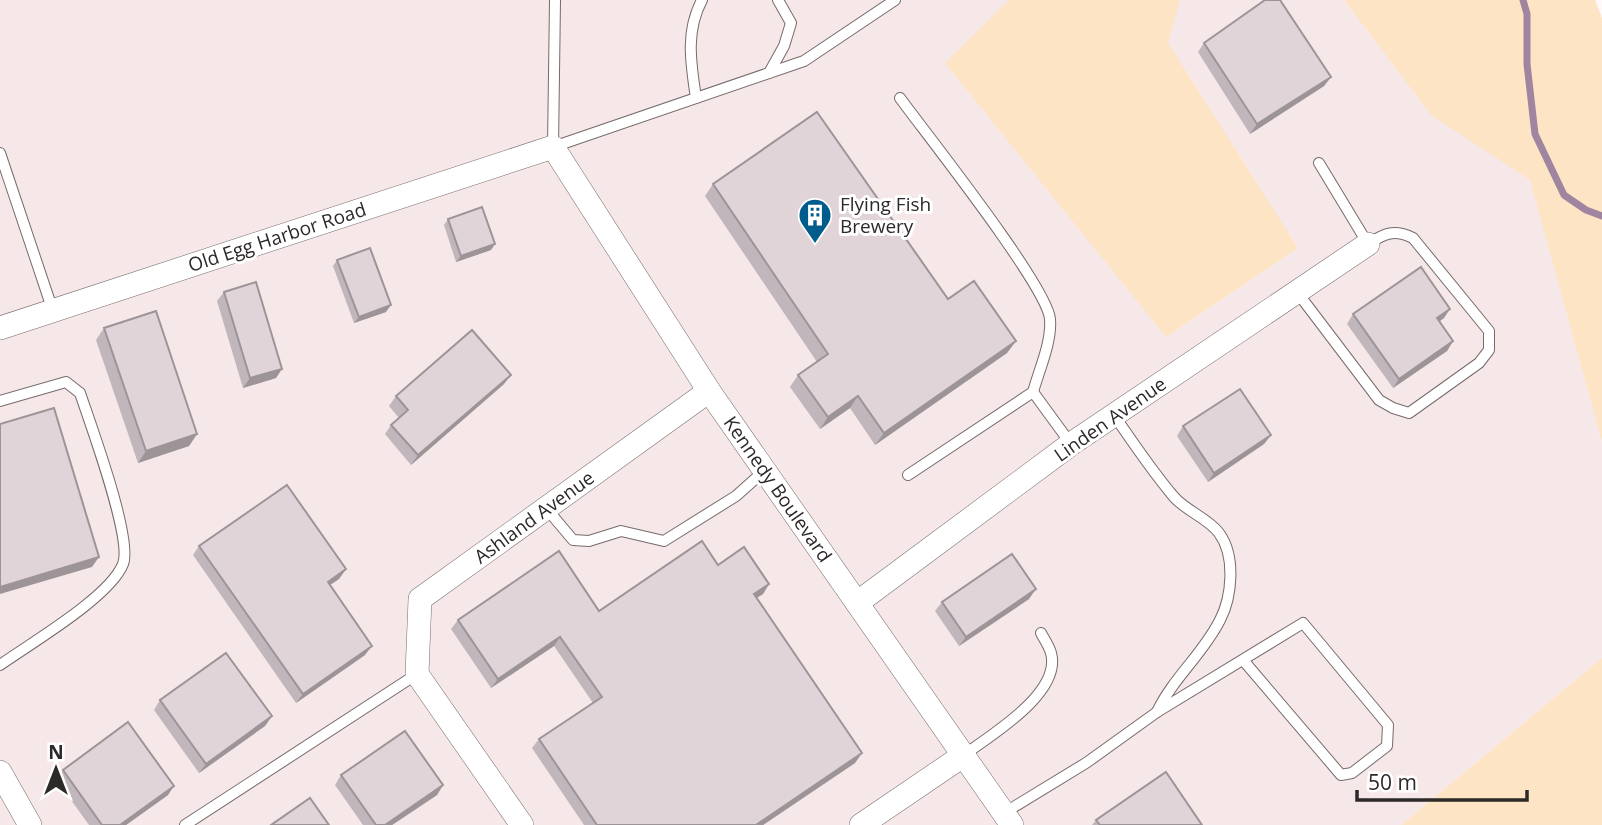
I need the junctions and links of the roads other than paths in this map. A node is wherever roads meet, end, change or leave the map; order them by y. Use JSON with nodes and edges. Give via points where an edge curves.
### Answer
{"nodes":[{"id":1,"x":555,"y":0,"type":"edge"},
{"id":2,"x":702,"y":0,"type":"edge"},
{"id":3,"x":778,"y":0,"type":"edge"},
{"id":4,"x":895,"y":0,"type":"edge"},
{"id":5,"x":769,"y":73,"type":"junction"},
{"id":6,"x":696,"y":98,"type":"junction"},
{"id":7,"x":900,"y":98,"type":"dead end"},
{"id":8,"x":553,"y":147,"type":"junction"},
{"id":9,"x":0,"y":153,"type":"edge"},
{"id":10,"x":1319,"y":163,"type":"dead end"},
{"id":11,"x":1368,"y":244,"type":"junction"},
{"id":12,"x":1296,"y":292,"type":"junction"},
{"id":13,"x":53,"y":311,"type":"junction"},
{"id":14,"x":0,"y":328,"type":"edge"},
{"id":15,"x":709,"y":391,"type":"junction"},
{"id":16,"x":1033,"y":392,"type":"junction"},
{"id":17,"x":0,"y":401,"type":"edge"},
{"id":18,"x":1114,"y":415,"type":"junction"},
{"id":19,"x":1072,"y":444,"type":"junction"},
{"id":20,"x":764,"y":471,"type":"junction"},
{"id":21,"x":908,"y":475,"type":"dead end"},
{"id":22,"x":546,"y":508,"type":"junction"},
{"id":23,"x":857,"y":603,"type":"junction"},
{"id":24,"x":1041,"y":634,"type":"dead end"},
{"id":25,"x":1243,"y":660,"type":"junction"},
{"id":26,"x":0,"y":665,"type":"edge"},
{"id":27,"x":417,"y":674,"type":"junction"},
{"id":28,"x":1157,"y":712,"type":"junction"},
{"id":29,"x":964,"y":755,"type":"junction"},
{"id":30,"x":0,"y":772,"type":"edge"},
{"id":31,"x":1008,"y":819,"type":"edge"},
{"id":32,"x":30,"y":825,"type":"edge"},
{"id":33,"x":186,"y":825,"type":"edge"},
{"id":34,"x":522,"y":825,"type":"edge"},
{"id":35,"x":861,"y":825,"type":"edge"}],
"edges":[{"from":1,"to":8,"type":"lane"},
{"from":2,"to":6,"type":"lane","via":[[691,19]]},
{"from":3,"to":5,"type":"lane","via":[[791,23]]},
{"from":4,"to":5,"type":"lane","via":[[804,61]]},
{"from":5,"to":6,"type":"lane"},
{"from":6,"to":8,"type":"lane"},
{"from":7,"to":16,"type":"lane","via":[[1048,307],[1051,322]]},
{"from":8,"to":13,"type":"street","name":"Old Egg Harbor Road"},
{"from":8,"to":15,"type":"street","name":"Kennedy Boulevard"},
{"from":9,"to":13,"type":"lane"},
{"from":10,"to":11,"type":"lane"},
{"from":11,"to":12,"type":"street","name":"Linden Avenue"},
{"from":11,"to":12,"type":"lane","via":[[1387,232],[1413,238],[1489,331],[1489,350],[1479,363],[1409,412],[1393,408],[1379,400]]},
{"from":12,"to":18,"type":"street","name":"Linden Avenue"},
{"from":13,"to":14,"type":"street","name":"Old Egg Harbor Road"},
{"from":15,"to":20,"type":"street","name":"Kennedy Boulevard"},
{"from":15,"to":22,"type":"street","name":"Ashland Avenue"},
{"from":16,"to":19,"type":"lane"},
{"from":16,"to":21,"type":"lane"},
{"from":17,"to":26,"type":"lane","via":[[66,382],[80,393],[123,532],[124,562],[106,590]]},
{"from":18,"to":19,"type":"street","name":"Linden Avenue"},
{"from":18,"to":28,"type":"lane","via":[[1176,500],[1219,533],[1230,558],[1228,598],[1221,619],[1196,659],[1168,689]]},
{"from":19,"to":23,"type":"street","name":"Linden Avenue"},
{"from":20,"to":22,"type":"lane","via":[[736,496],[664,541],[621,531],[589,541],[573,540]]},
{"from":20,"to":23,"type":"street","name":"Kennedy Boulevard"},
{"from":22,"to":27,"type":"street","name":"Ashland Avenue","via":[[420,598]]},
{"from":23,"to":29,"type":"street","name":"Kennedy Boulevard"},
{"from":24,"to":29,"type":"lane","via":[[1052,654],[1047,682],[1025,710]]},
{"from":25,"to":25,"type":"lane","via":[[1341,775],[1352,773],[1387,746],[1388,725],[1303,623]]},
{"from":25,"to":28,"type":"lane"},
{"from":27,"to":33,"type":"lane"},
{"from":27,"to":34,"type":"street"},
{"from":28,"to":31,"type":"lane"},
{"from":29,"to":31,"type":"street","name":"Kennedy Boulevard"},
{"from":29,"to":35,"type":"street"},
{"from":30,"to":32,"type":"street"}]}
